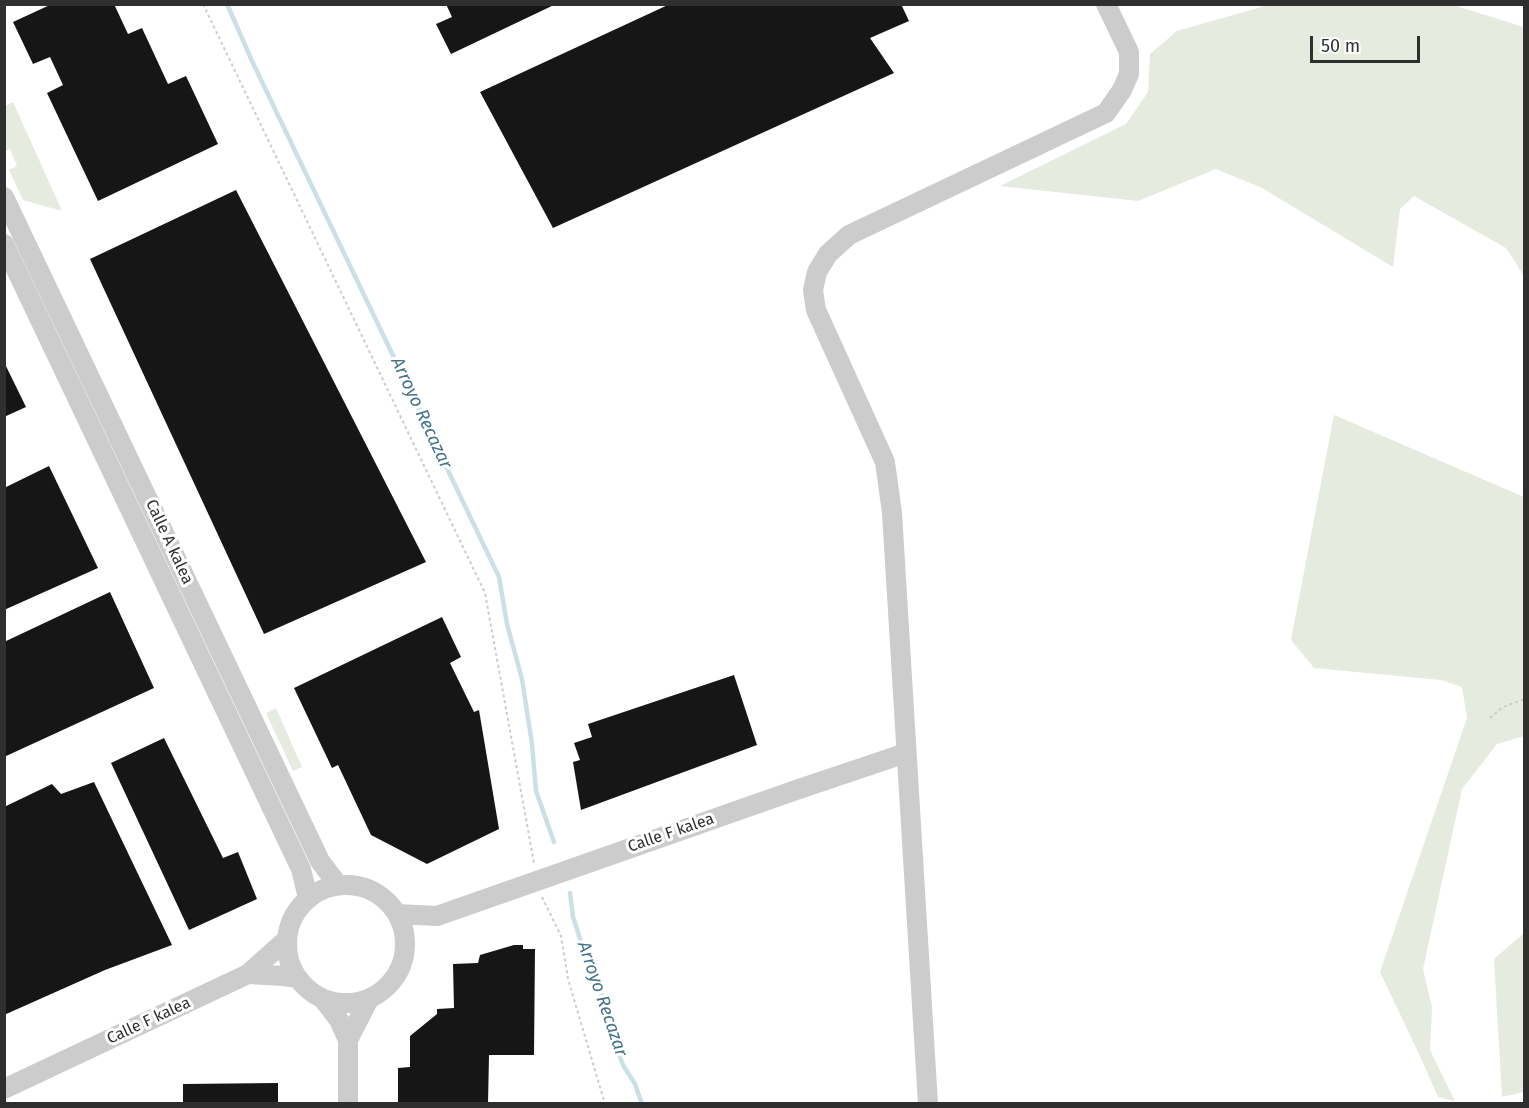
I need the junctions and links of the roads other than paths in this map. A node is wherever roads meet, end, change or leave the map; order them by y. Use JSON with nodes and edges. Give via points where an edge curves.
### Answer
{"nodes":[{"id":1,"x":1107,"y":4,"type":"edge"},
{"id":2,"x":4,"y":197,"type":"edge"},
{"id":3,"x":4,"y":244,"type":"edge"},
{"id":4,"x":33,"y":258,"type":"junction"},
{"id":5,"x":10,"y":270,"type":"edge"},
{"id":6,"x":906,"y":753,"type":"junction"},
{"id":7,"x":338,"y":885,"type":"junction"},
{"id":8,"x":308,"y":898,"type":"junction"},
{"id":9,"x":397,"y":914,"type":"junction"},
{"id":10,"x":437,"y":916,"type":"junction"},
{"id":11,"x":286,"y":940,"type":"junction"},
{"id":12,"x":405,"y":946,"type":"junction"},
{"id":13,"x":248,"y":974,"type":"junction"},
{"id":14,"x":297,"y":978,"type":"junction"},
{"id":15,"x":323,"y":999,"type":"junction"},
{"id":16,"x":369,"y":999,"type":"junction"},
{"id":17,"x":348,"y":1040,"type":"junction"},
{"id":18,"x":4,"y":1089,"type":"edge"},
{"id":19,"x":348,"y":1104,"type":"edge"},
{"id":20,"x":928,"y":1104,"type":"edge"}],
"edges":[{"from":1,"to":6,"type":"street","via":[[1129,52],[1129,74],[1106,113],[849,235],[828,254],[817,272],[813,290],[816,310],[885,462],[892,513]]},
{"from":2,"to":4,"type":"street","name":"Calle A kalea"},
{"from":3,"to":5,"type":"street","name":"Calle A kalea"},
{"from":4,"to":5,"type":"street"},
{"from":4,"to":7,"type":"street","name":"Calle A kalea","via":[[320,861]]},
{"from":5,"to":8,"type":"street","name":"Calle A kalea","via":[[301,869]]},
{"from":6,"to":10,"type":"street","name":"Calle F kalea"},
{"from":6,"to":20,"type":"street"},
{"from":7,"to":8,"type":"street"},
{"from":7,"to":9,"type":"street","via":[[366,888],[389,903]]},
{"from":8,"to":11,"type":"street","via":[[297,910]]},
{"from":9,"to":10,"type":"street","name":"Calle F kalea"},
{"from":9,"to":12,"type":"street"},
{"from":10,"to":12,"type":"street","name":"Calle F kalea"},
{"from":11,"to":13,"type":"street"},
{"from":11,"to":14,"type":"street","via":[[288,960]]},
{"from":12,"to":16,"type":"street","via":[[399,972]]},
{"from":13,"to":14,"type":"street","name":"Calle F kalea"},
{"from":13,"to":18,"type":"street","name":"Calle F kalea"},
{"from":14,"to":15,"type":"street"},
{"from":15,"to":16,"type":"street","via":[[338,1003]]},
{"from":15,"to":17,"type":"street"},
{"from":16,"to":17,"type":"street"},
{"from":17,"to":19,"type":"street"}]}
